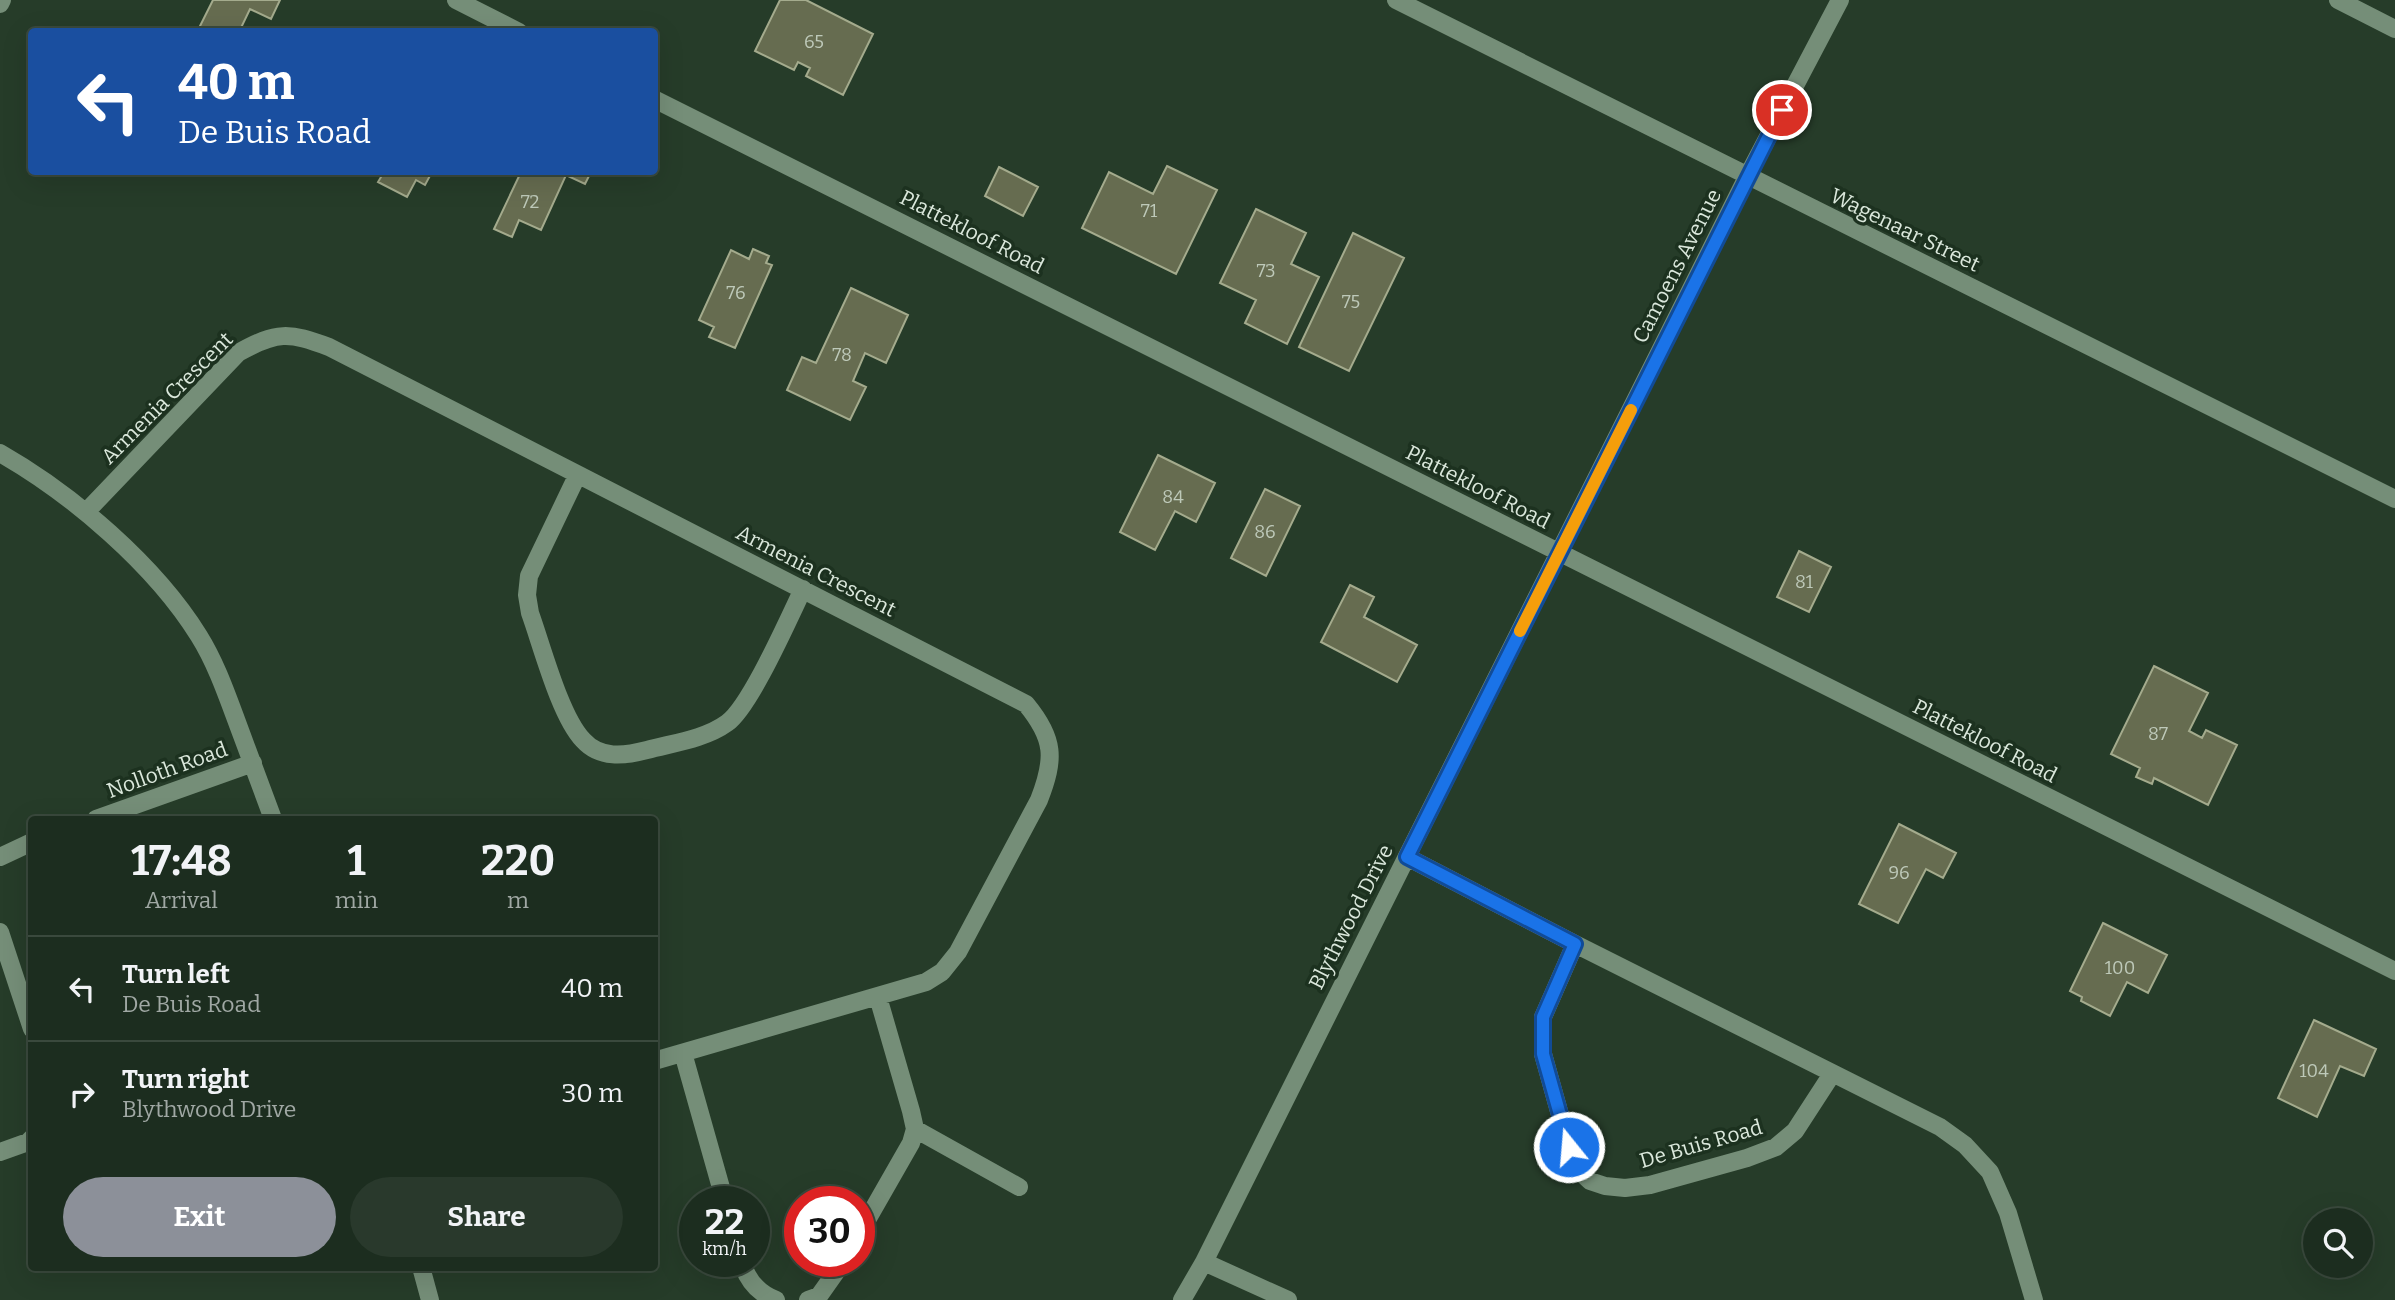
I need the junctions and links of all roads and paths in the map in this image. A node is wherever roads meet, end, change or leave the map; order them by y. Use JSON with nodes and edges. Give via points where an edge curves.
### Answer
{"nodes":[{"id":1,"x":456,"y":0,"type":"edge"},
{"id":2,"x":1396,"y":0,"type":"edge"},
{"id":3,"x":1839,"y":0,"type":"edge"},
{"id":4,"x":2338,"y":0,"type":"edge"},
{"id":5,"x":511,"y":28,"type":"edge"},
{"id":6,"x":2395,"y":29,"type":"edge"},
{"id":7,"x":658,"y":101,"type":"edge"},
{"id":8,"x":1747,"y":177,"type":"junction"},
{"id":9,"x":0,"y":453,"type":"edge"},
{"id":10,"x":577,"y":476,"type":"junction"},
{"id":11,"x":2395,"y":499,"type":"edge"},
{"id":12,"x":86,"y":512,"type":"junction"},
{"id":13,"x":1559,"y":553,"type":"junction"},
{"id":14,"x":803,"y":589,"type":"junction"},
{"id":15,"x":253,"y":763,"type":"junction"},
{"id":16,"x":104,"y":816,"type":"edge"},
{"id":17,"x":273,"y":816,"type":"edge"},
{"id":18,"x":28,"y":844,"type":"edge"},
{"id":19,"x":0,"y":857,"type":"edge"},
{"id":20,"x":1407,"y":857,"type":"junction"},
{"id":21,"x":0,"y":932,"type":"edge"},
{"id":22,"x":1575,"y":944,"type":"junction"},
{"id":23,"x":2395,"y":971,"type":"edge"},
{"id":24,"x":878,"y":997,"type":"junction"},
{"id":25,"x":28,"y":1017,"type":"edge"},
{"id":26,"x":683,"y":1053,"type":"junction"},
{"id":27,"x":658,"y":1060,"type":"edge"},
{"id":28,"x":1832,"y":1073,"type":"junction"},
{"id":29,"x":915,"y":1129,"type":"junction"},
{"id":30,"x":28,"y":1142,"type":"edge"},
{"id":31,"x":0,"y":1152,"type":"edge"},
{"id":32,"x":720,"y":1186,"type":"edge"},
{"id":33,"x":1019,"y":1187,"type":"dead end"},
{"id":34,"x":875,"y":1208,"type":"edge"},
{"id":35,"x":1204,"y":1262,"type":"junction"},
{"id":36,"x":422,"y":1271,"type":"edge"},
{"id":37,"x":748,"y":1277,"type":"edge"},
{"id":38,"x":832,"y":1277,"type":"edge"},
{"id":39,"x":430,"y":1300,"type":"edge"},
{"id":40,"x":776,"y":1300,"type":"edge"},
{"id":41,"x":808,"y":1300,"type":"edge"},
{"id":42,"x":1182,"y":1300,"type":"edge"},
{"id":43,"x":1288,"y":1300,"type":"edge"},
{"id":44,"x":2034,"y":1300,"type":"edge"}],
"edges":[{"from":1,"to":5,"type":"street"},
{"from":2,"to":8,"type":"street","name":"Wagenaar Street"},
{"from":3,"to":8,"type":"street","name":"Camoens Avenue"},
{"from":4,"to":6,"type":"street"},
{"from":7,"to":13,"type":"street","name":"Plattekloof Road"},
{"from":8,"to":11,"type":"street","name":"Wagenaar Street"},
{"from":8,"to":13,"type":"street","name":"Camoens Avenue"},
{"from":9,"to":12,"type":"street"},
{"from":10,"to":12,"type":"street","name":"Armenia Crescent","via":[[329,347],[302,337],[278,335],[238,353]]},
{"from":10,"to":14,"type":"street","name":"Armenia Crescent"},
{"from":10,"to":14,"type":"street","via":[[529,576],[527,595],[568,719],[598,752],[634,753],[712,732],[729,722],[739,712]]},
{"from":12,"to":15,"type":"street","via":[[155,579],[198,635],[218,672]]},
{"from":13,"to":20,"type":"street","name":"Blythwood Drive"},
{"from":13,"to":23,"type":"street","name":"Plattekloof Road"},
{"from":14,"to":24,"type":"street","name":"Armenia Crescent","via":[[1026,704],[1040,721],[1051,755],[1039,800],[958,952],[942,972],[926,982]]},
{"from":15,"to":16,"type":"street","name":"Nolloth Road"},
{"from":15,"to":17,"type":"street"},
{"from":18,"to":19,"type":"street"},
{"from":20,"to":22,"type":"street"},
{"from":20,"to":35,"type":"street","name":"Blythwood Drive"},
{"from":21,"to":25,"type":"street"},
{"from":22,"to":28,"type":"street"},
{"from":22,"to":28,"type":"street","name":"De Buis Road","via":[[1543,1017],[1543,1054],[1569,1147],[1577,1168],[1590,1181],[1625,1188],[1650,1185],[1776,1147],[1795,1131]]},
{"from":24,"to":26,"type":"street","name":"Armenia Crescent"},
{"from":24,"to":29,"type":"street"},
{"from":26,"to":27,"type":"street","name":"Armenia Crescent"},
{"from":26,"to":32,"type":"street"},
{"from":28,"to":44,"type":"street","via":[[1940,1127],[1990,1172],[2008,1213]]},
{"from":29,"to":33,"type":"street"},
{"from":29,"to":34,"type":"street","via":[[905,1158]]},
{"from":30,"to":31,"type":"street"},
{"from":35,"to":42,"type":"street","name":"Blythwood Drive"},
{"from":35,"to":43,"type":"street"},
{"from":36,"to":39,"type":"street"},
{"from":37,"to":40,"type":"street","via":[[762,1295]]},
{"from":38,"to":41,"type":"street","via":[[819,1296]]}]}
